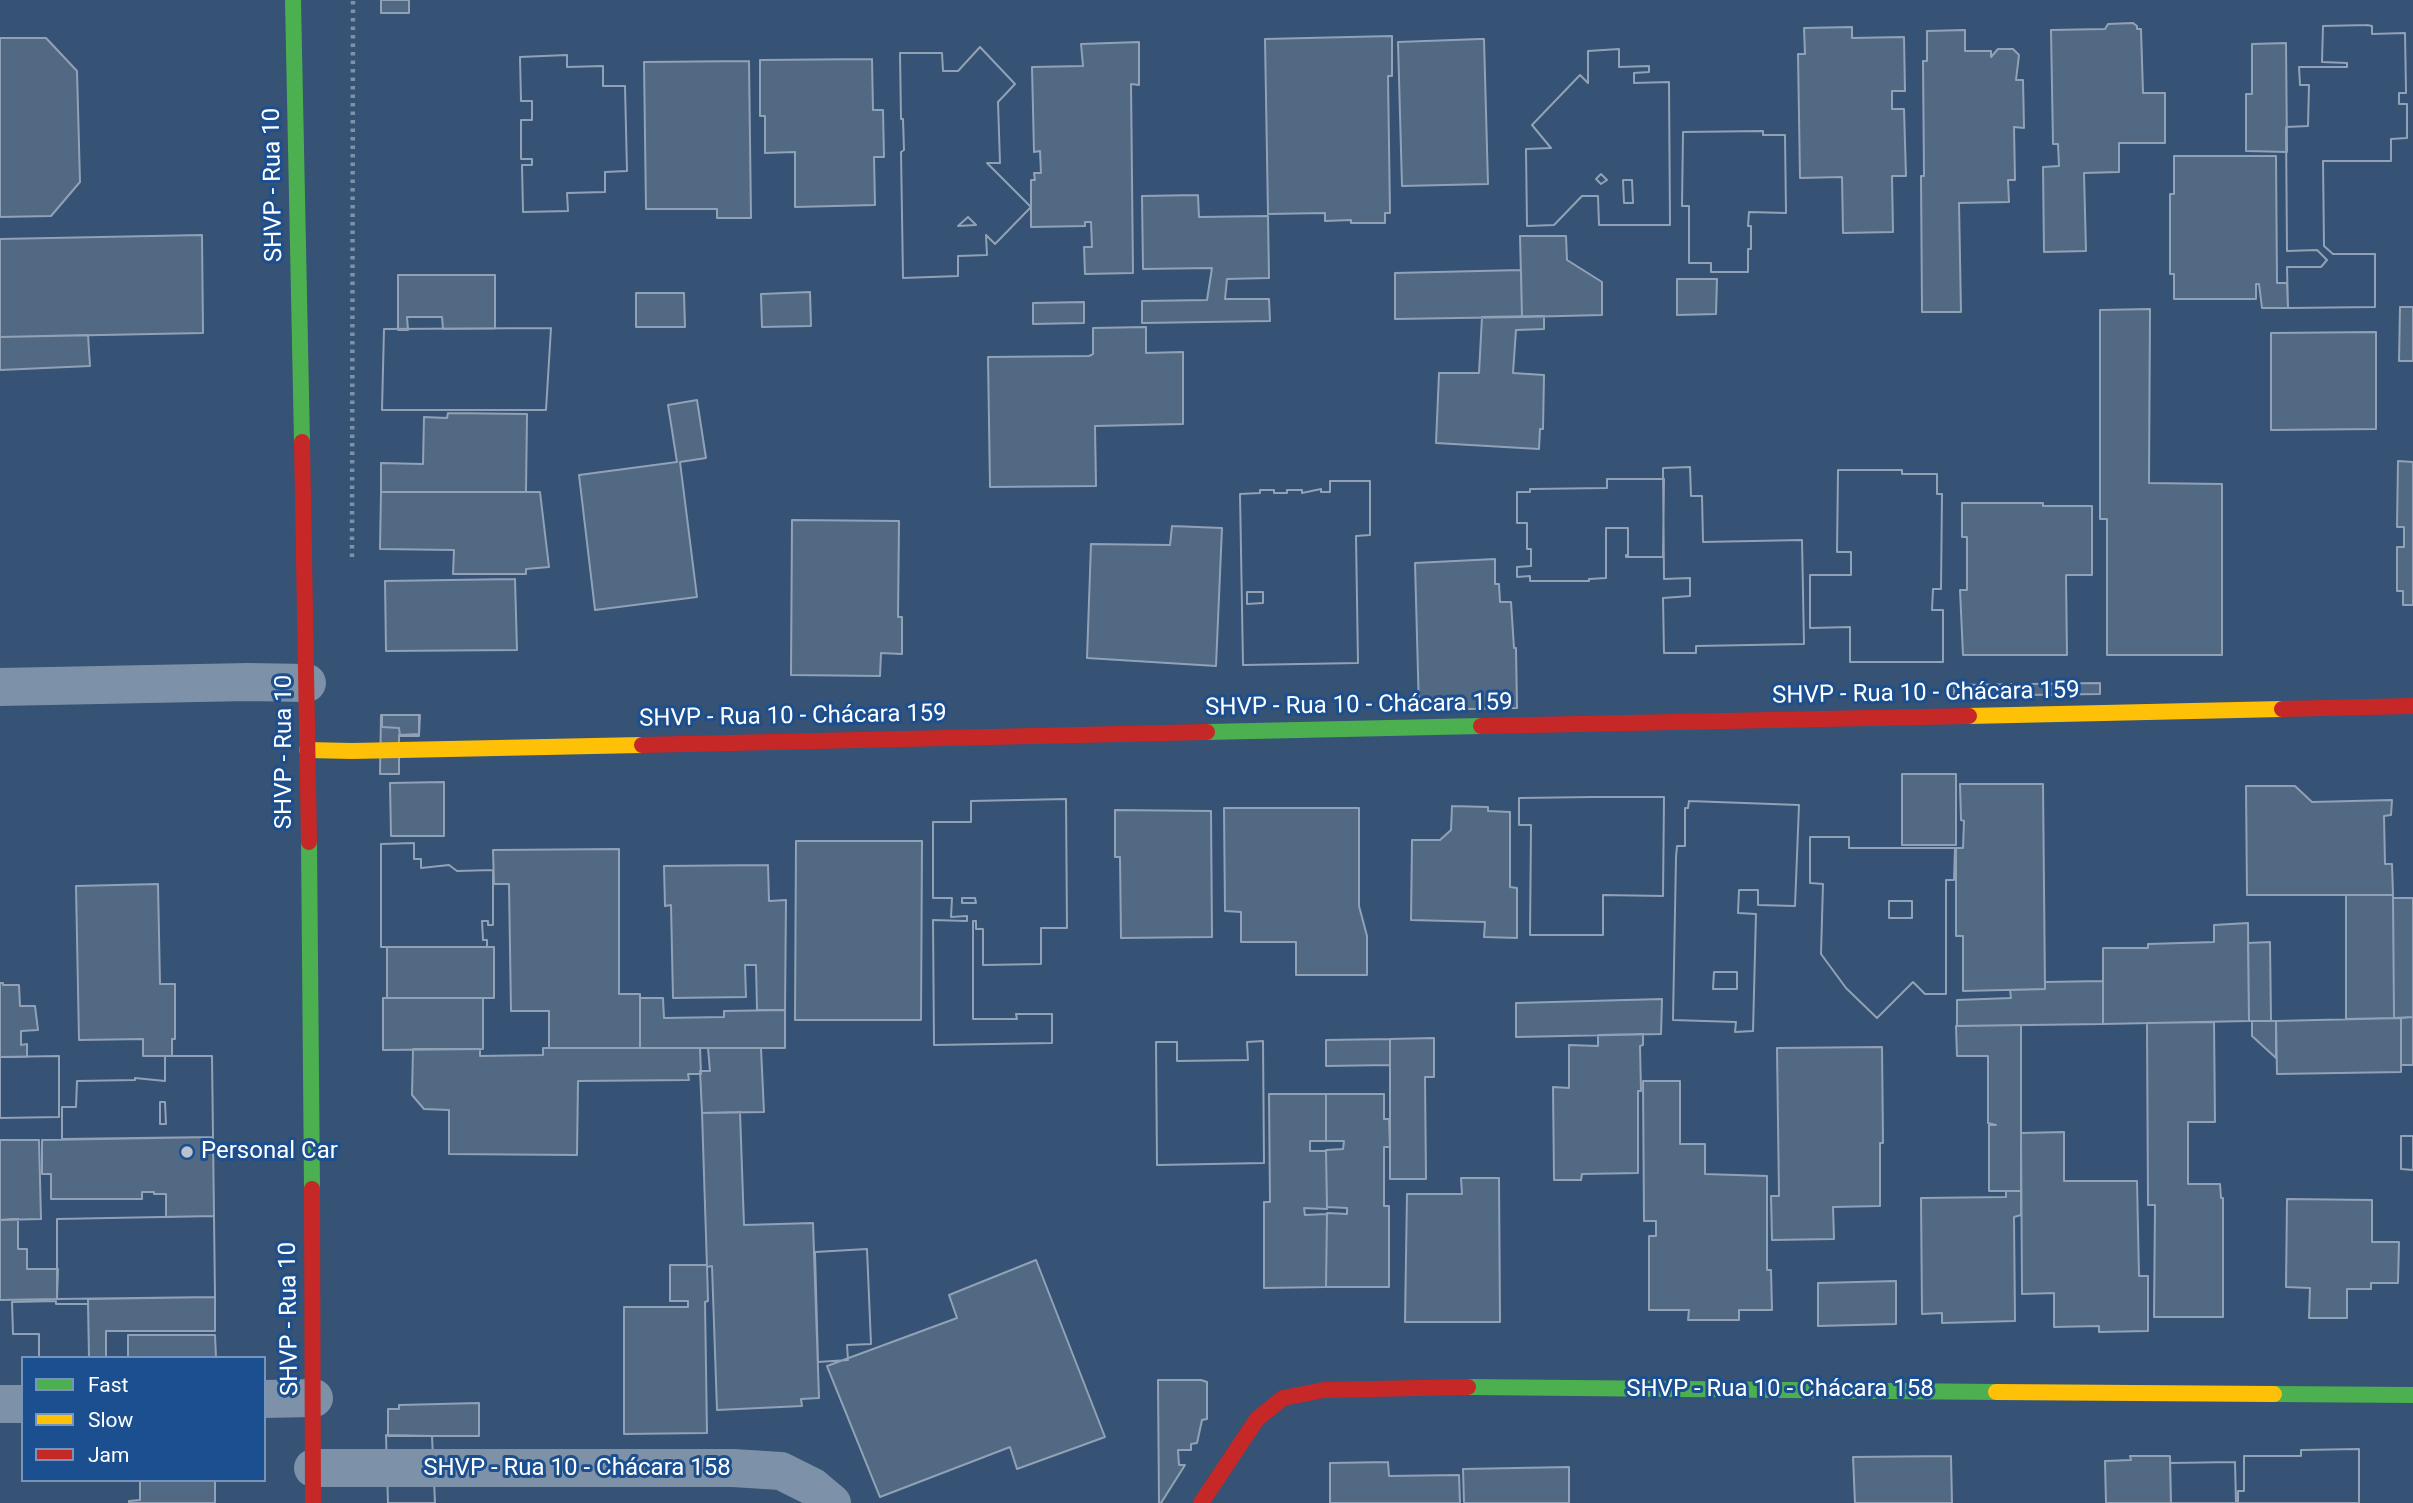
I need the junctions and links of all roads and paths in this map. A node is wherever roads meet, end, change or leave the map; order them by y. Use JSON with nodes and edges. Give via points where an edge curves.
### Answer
{"nodes":[{"id":1,"x":293,"y":0,"type":"edge"},
{"id":2,"x":353,"y":0,"type":"edge"},
{"id":3,"x":352,"y":570,"type":"dead end"},
{"id":4,"x":307,"y":683,"type":"junction"},
{"id":5,"x":0,"y":687,"type":"edge"},
{"id":6,"x":2413,"y":706,"type":"edge"},
{"id":7,"x":307,"y":750,"type":"junction"},
{"id":8,"x":2413,"y":1395,"type":"edge"},
{"id":9,"x":314,"y":1398,"type":"junction"},
{"id":10,"x":266,"y":1399,"type":"edge"},
{"id":11,"x":0,"y":1404,"type":"edge"},
{"id":12,"x":21,"y":1404,"type":"edge"},
{"id":13,"x":313,"y":1486,"type":"edge"},
{"id":14,"x":832,"y":1503,"type":"edge"},
{"id":15,"x":1200,"y":1503,"type":"edge"}],
"edges":[{"from":1,"to":4,"type":"street","name":"SHVP - Rua 10"},
{"from":2,"to":3,"type":"path"},
{"from":4,"to":5,"type":"street"},
{"from":4,"to":7,"type":"street","name":"SHVP - Rua 10"},
{"from":6,"to":7,"type":"street","name":"SHVP - Rua 10 - Chácara 159"},
{"from":7,"to":9,"type":"street","name":"SHVP - Rua 10"},
{"from":8,"to":15,"type":"street","name":"SHVP - Rua 10 - Chácara 158","via":[[1324,1390],[1283,1398],[1257,1419]]},
{"from":9,"to":10,"type":"street"},
{"from":9,"to":13,"type":"street","name":"SHVP - Rua 10"},
{"from":11,"to":12,"type":"street"},
{"from":13,"to":14,"type":"street","name":"SHVP - Rua 10 - Chácara 158","via":[[733,1468],[781,1472],[813,1487]]}]}
